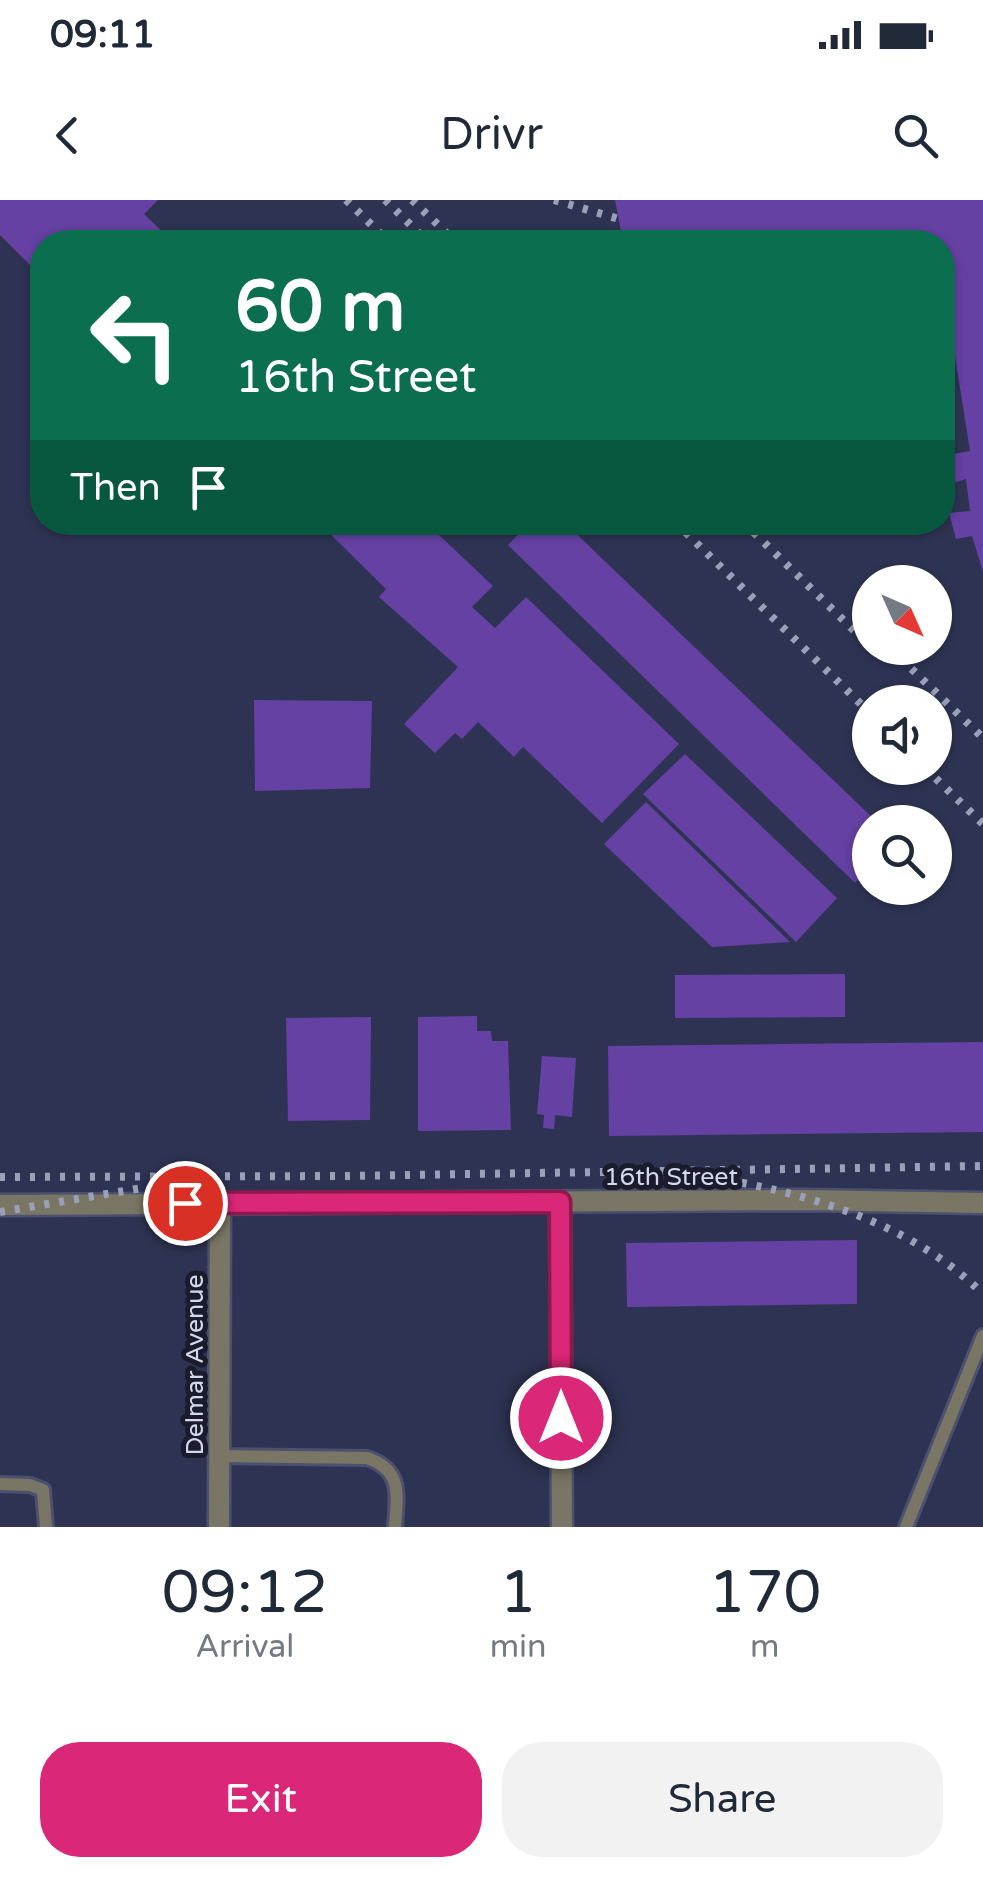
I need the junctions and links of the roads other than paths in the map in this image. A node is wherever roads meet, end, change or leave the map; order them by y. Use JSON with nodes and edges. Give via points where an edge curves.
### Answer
{"nodes":[{"id":1,"x":220,"y":1202,"type":"junction"},
{"id":2,"x":560,"y":1202,"type":"junction"},
{"id":3,"x":983,"y":1203,"type":"edge"},
{"id":4,"x":0,"y":1205,"type":"edge"},
{"id":5,"x":983,"y":1336,"type":"edge"},
{"id":6,"x":218,"y":1456,"type":"junction"},
{"id":7,"x":0,"y":1484,"type":"edge"},
{"id":8,"x":46,"y":1527,"type":"edge"},
{"id":9,"x":220,"y":1527,"type":"edge"},
{"id":10,"x":396,"y":1527,"type":"edge"},
{"id":11,"x":562,"y":1527,"type":"edge"},
{"id":12,"x":906,"y":1527,"type":"edge"}],
"edges":[{"from":1,"to":2,"type":"street","name":"16th Street"},
{"from":1,"to":4,"type":"street","name":"16th Street"},
{"from":1,"to":6,"type":"street","name":"Delmar Avenue"},
{"from":2,"to":3,"type":"street","name":"16th Street"},
{"from":2,"to":11,"type":"street"},
{"from":5,"to":12,"type":"lane"},
{"from":6,"to":9,"type":"street","name":"Delmar Avenue"},
{"from":6,"to":10,"type":"lane","via":[[367,1458],[384,1464],[394,1476]]},
{"from":7,"to":8,"type":"lane","via":[[43,1490]]}]}
